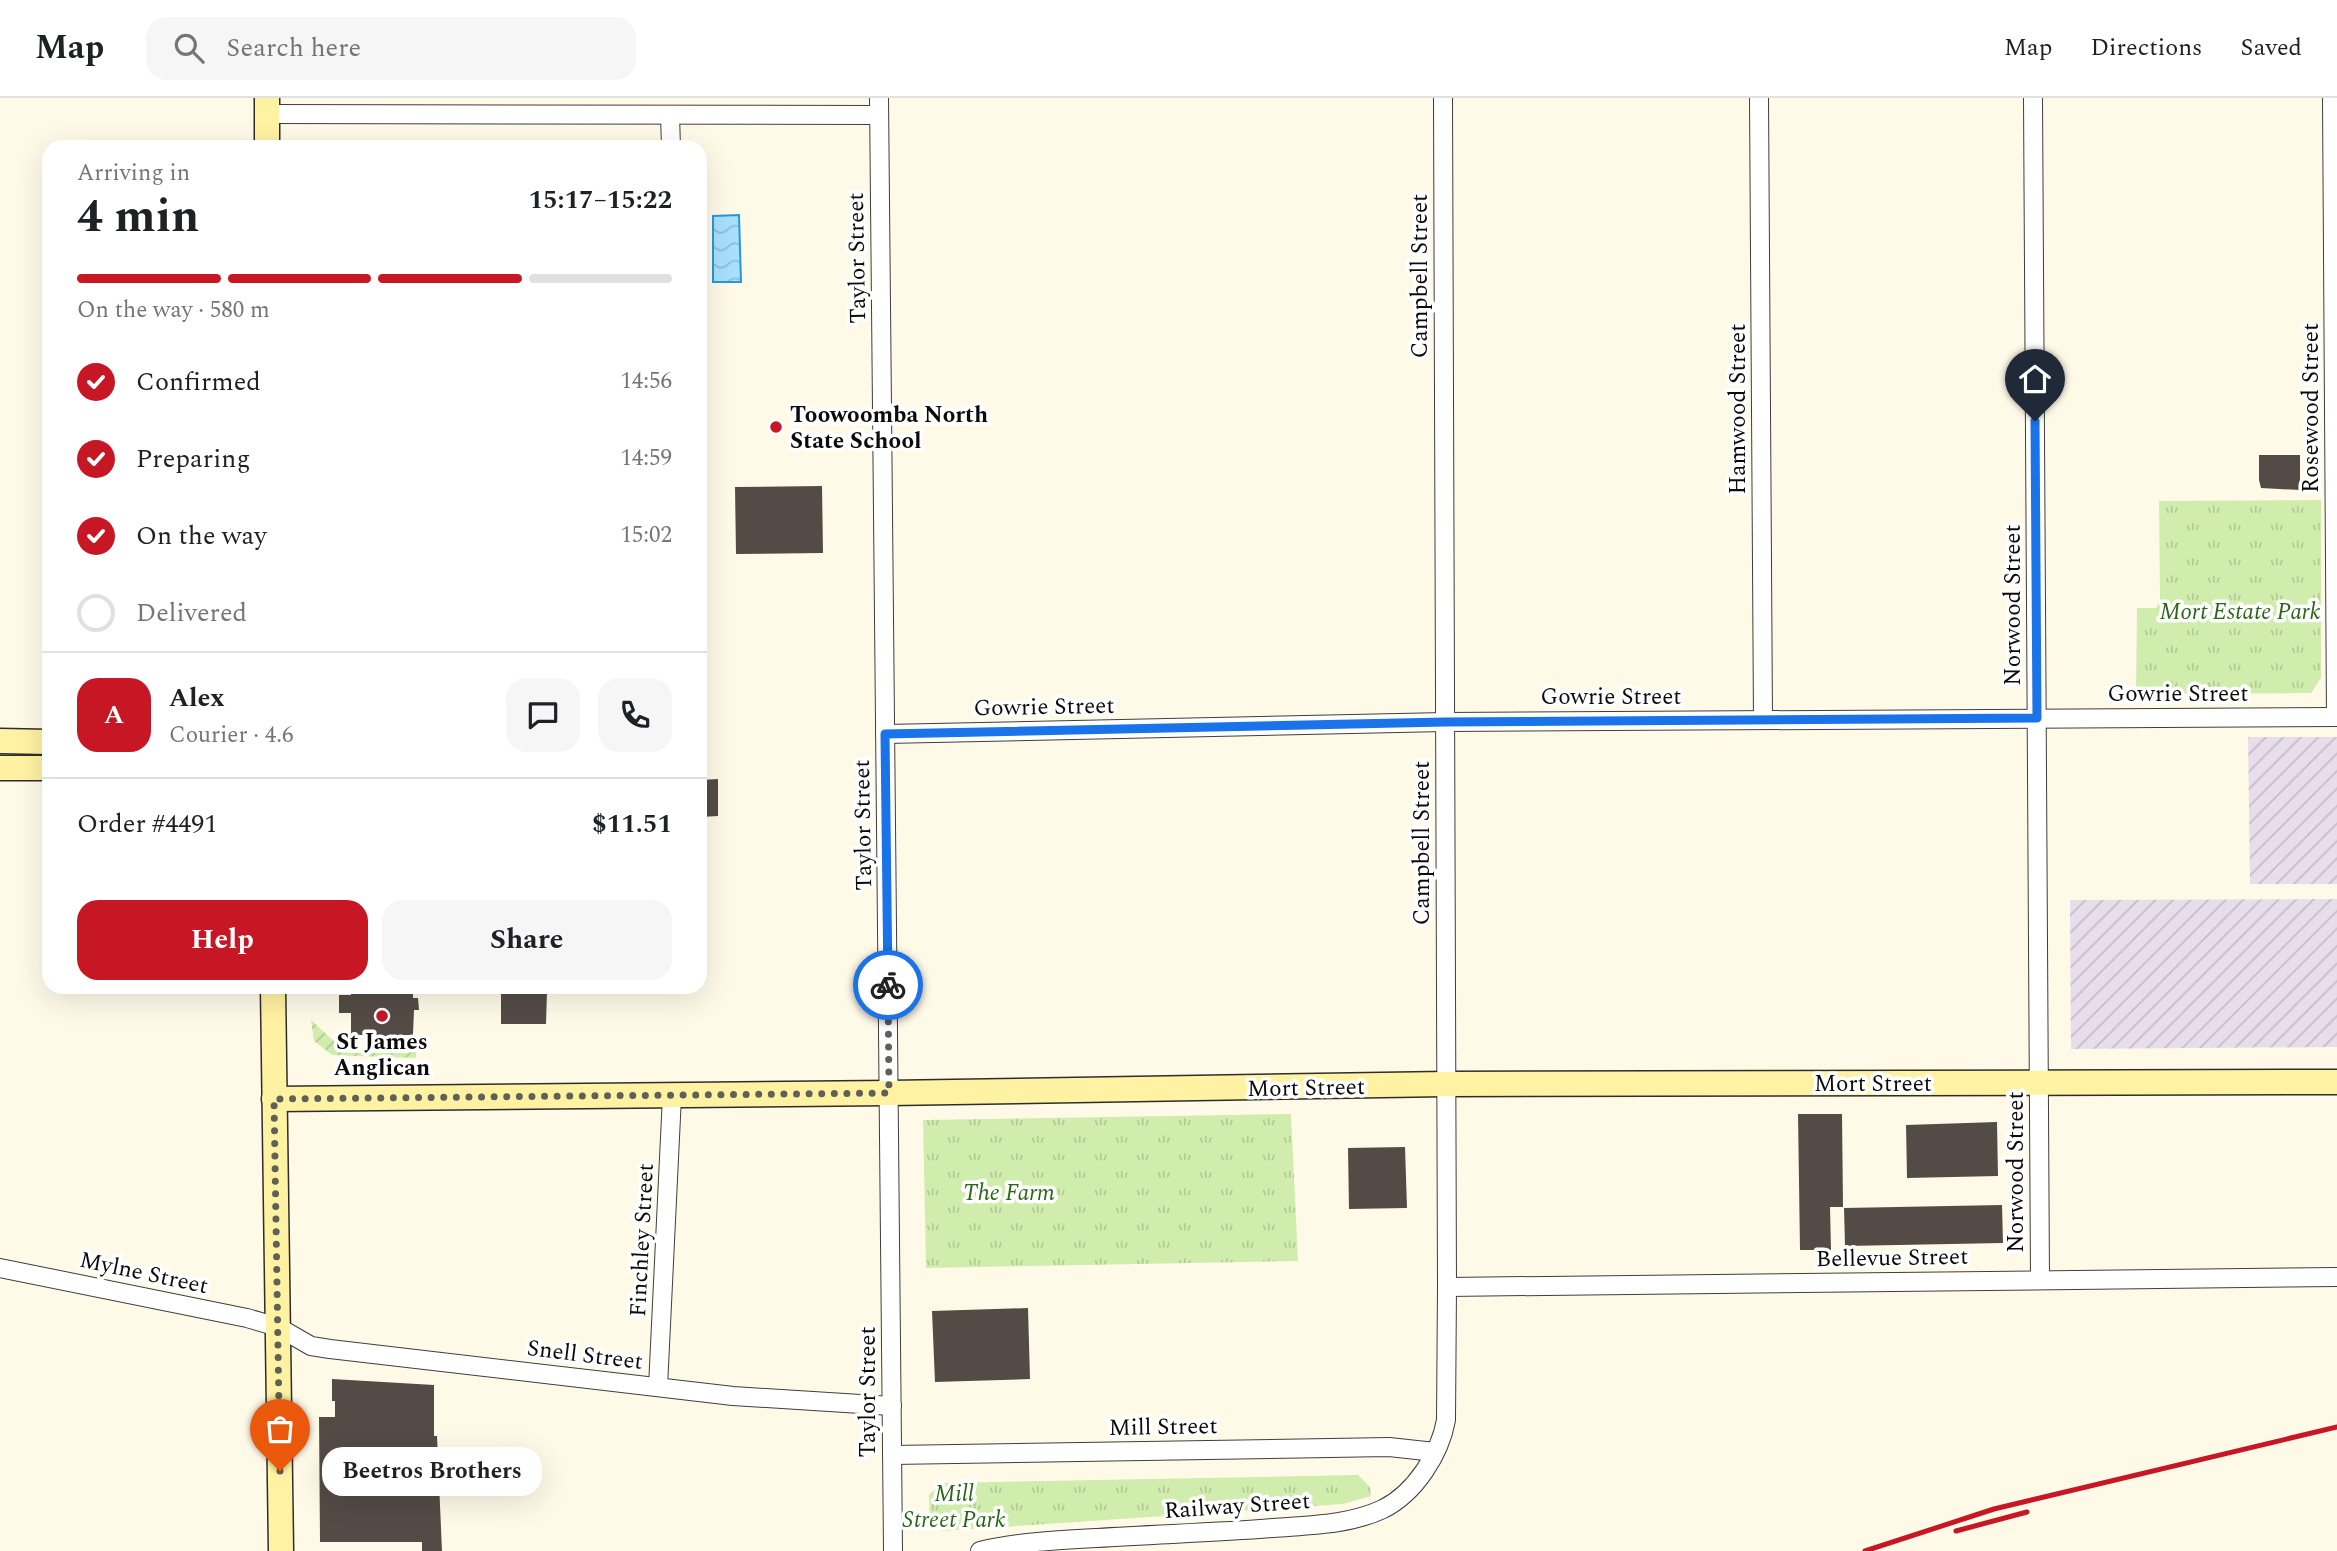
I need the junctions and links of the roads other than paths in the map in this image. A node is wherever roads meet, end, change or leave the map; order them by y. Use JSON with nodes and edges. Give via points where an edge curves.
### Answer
{"nodes":[{"id":1,"x":1443,"y":98,"type":"edge"},
{"id":2,"x":1759,"y":98,"type":"edge"},
{"id":3,"x":2033,"y":98,"type":"edge"},
{"id":4,"x":2333,"y":98,"type":"edge"},
{"id":5,"x":267,"y":106,"type":"edge"},
{"id":6,"x":879,"y":107,"type":"edge"},
{"id":7,"x":670,"y":115,"type":"junction"},
{"id":8,"x":267,"y":140,"type":"edge"},
{"id":9,"x":671,"y":140,"type":"edge"},
{"id":10,"x":2337,"y":717,"type":"edge"},
{"id":11,"x":2037,"y":718,"type":"junction"},
{"id":12,"x":1763,"y":720,"type":"junction"},
{"id":13,"x":1445,"y":722,"type":"junction"},
{"id":14,"x":885,"y":734,"type":"junction"},
{"id":15,"x":0,"y":741,"type":"edge"},
{"id":16,"x":42,"y":742,"type":"edge"},
{"id":17,"x":0,"y":768,"type":"edge"},
{"id":18,"x":42,"y":768,"type":"edge"},
{"id":19,"x":273,"y":994,"type":"edge"},
{"id":20,"x":2337,"y":1082,"type":"edge"},
{"id":21,"x":2038,"y":1083,"type":"junction"},
{"id":22,"x":1446,"y":1084,"type":"junction"},
{"id":23,"x":889,"y":1093,"type":"junction"},
{"id":24,"x":672,"y":1096,"type":"junction"},
{"id":25,"x":274,"y":1099,"type":"junction"},
{"id":26,"x":0,"y":1268,"type":"edge"},
{"id":27,"x":2337,"y":1277,"type":"edge"},
{"id":28,"x":2040,"y":1280,"type":"junction"},
{"id":29,"x":1447,"y":1287,"type":"junction"},
{"id":30,"x":278,"y":1327,"type":"junction"},
{"id":31,"x":658,"y":1387,"type":"junction"},
{"id":32,"x":892,"y":1406,"type":"junction"},
{"id":33,"x":1446,"y":1420,"type":"joint"},
{"id":34,"x":1435,"y":1452,"type":"junction"},
{"id":35,"x":892,"y":1455,"type":"junction"},
{"id":36,"x":281,"y":1551,"type":"edge"},
{"id":37,"x":893,"y":1551,"type":"edge"},
{"id":38,"x":980,"y":1551,"type":"edge"}],
"edges":[{"from":1,"to":13,"type":"street","name":"Campbell Street"},
{"from":2,"to":12,"type":"street","name":"Hamwood Street"},
{"from":3,"to":11,"type":"street","name":"Norwood Street"},
{"from":4,"to":10,"type":"street","name":"Rosewood Street"},
{"from":5,"to":7,"type":"street"},
{"from":5,"to":8,"type":"street"},
{"from":6,"to":7,"type":"street"},
{"from":6,"to":14,"type":"street","name":"Taylor Street"},
{"from":7,"to":9,"type":"street"},
{"from":10,"to":11,"type":"street","name":"Gowrie Street"},
{"from":11,"to":12,"type":"street","name":"Gowrie Street"},
{"from":11,"to":21,"type":"street","name":"Norwood Street"},
{"from":12,"to":13,"type":"street","name":"Gowrie Street"},
{"from":13,"to":14,"type":"street","name":"Gowrie Street"},
{"from":13,"to":22,"type":"street","name":"Campbell Street"},
{"from":14,"to":23,"type":"street","name":"Taylor Street"},
{"from":15,"to":16,"type":"street"},
{"from":17,"to":18,"type":"street"},
{"from":19,"to":25,"type":"street"},
{"from":20,"to":21,"type":"street","name":"Mort Street"},
{"from":21,"to":22,"type":"street","name":"Mort Street"},
{"from":21,"to":28,"type":"street","name":"Norwood Street"},
{"from":22,"to":23,"type":"street","name":"Mort Street"},
{"from":22,"to":29,"type":"street","name":"Campbell Street"},
{"from":23,"to":24,"type":"street","name":"Mort Street"},
{"from":23,"to":32,"type":"street","name":"Taylor Street"},
{"from":24,"to":25,"type":"street","name":"Mort Street"},
{"from":24,"to":31,"type":"street","name":"Finchley Street"},
{"from":25,"to":30,"type":"street"},
{"from":26,"to":30,"type":"street","name":"Mylne Street"},
{"from":27,"to":28,"type":"street","name":"Bellevue Street"},
{"from":28,"to":29,"type":"street","name":"Bellevue Street"},
{"from":29,"to":33,"type":"street","name":"Campbell Street"},
{"from":30,"to":31,"type":"street","name":"Snell Street","via":[[312,1346],[330,1349]]},
{"from":30,"to":36,"type":"street"},
{"from":31,"to":32,"type":"street","name":"Snell Street"},
{"from":32,"to":35,"type":"street","name":"Taylor Street"},
{"from":33,"to":34,"type":"street","name":"Railway Street"},
{"from":34,"to":35,"type":"street","name":"Mill Street","via":[[1390,1447]]},
{"from":34,"to":38,"type":"street","name":"Railway Street","via":[[1423,1474],[1403,1495],[1386,1508],[1348,1521],[1044,1541]]},
{"from":35,"to":37,"type":"street","name":"Taylor Street"}]}
